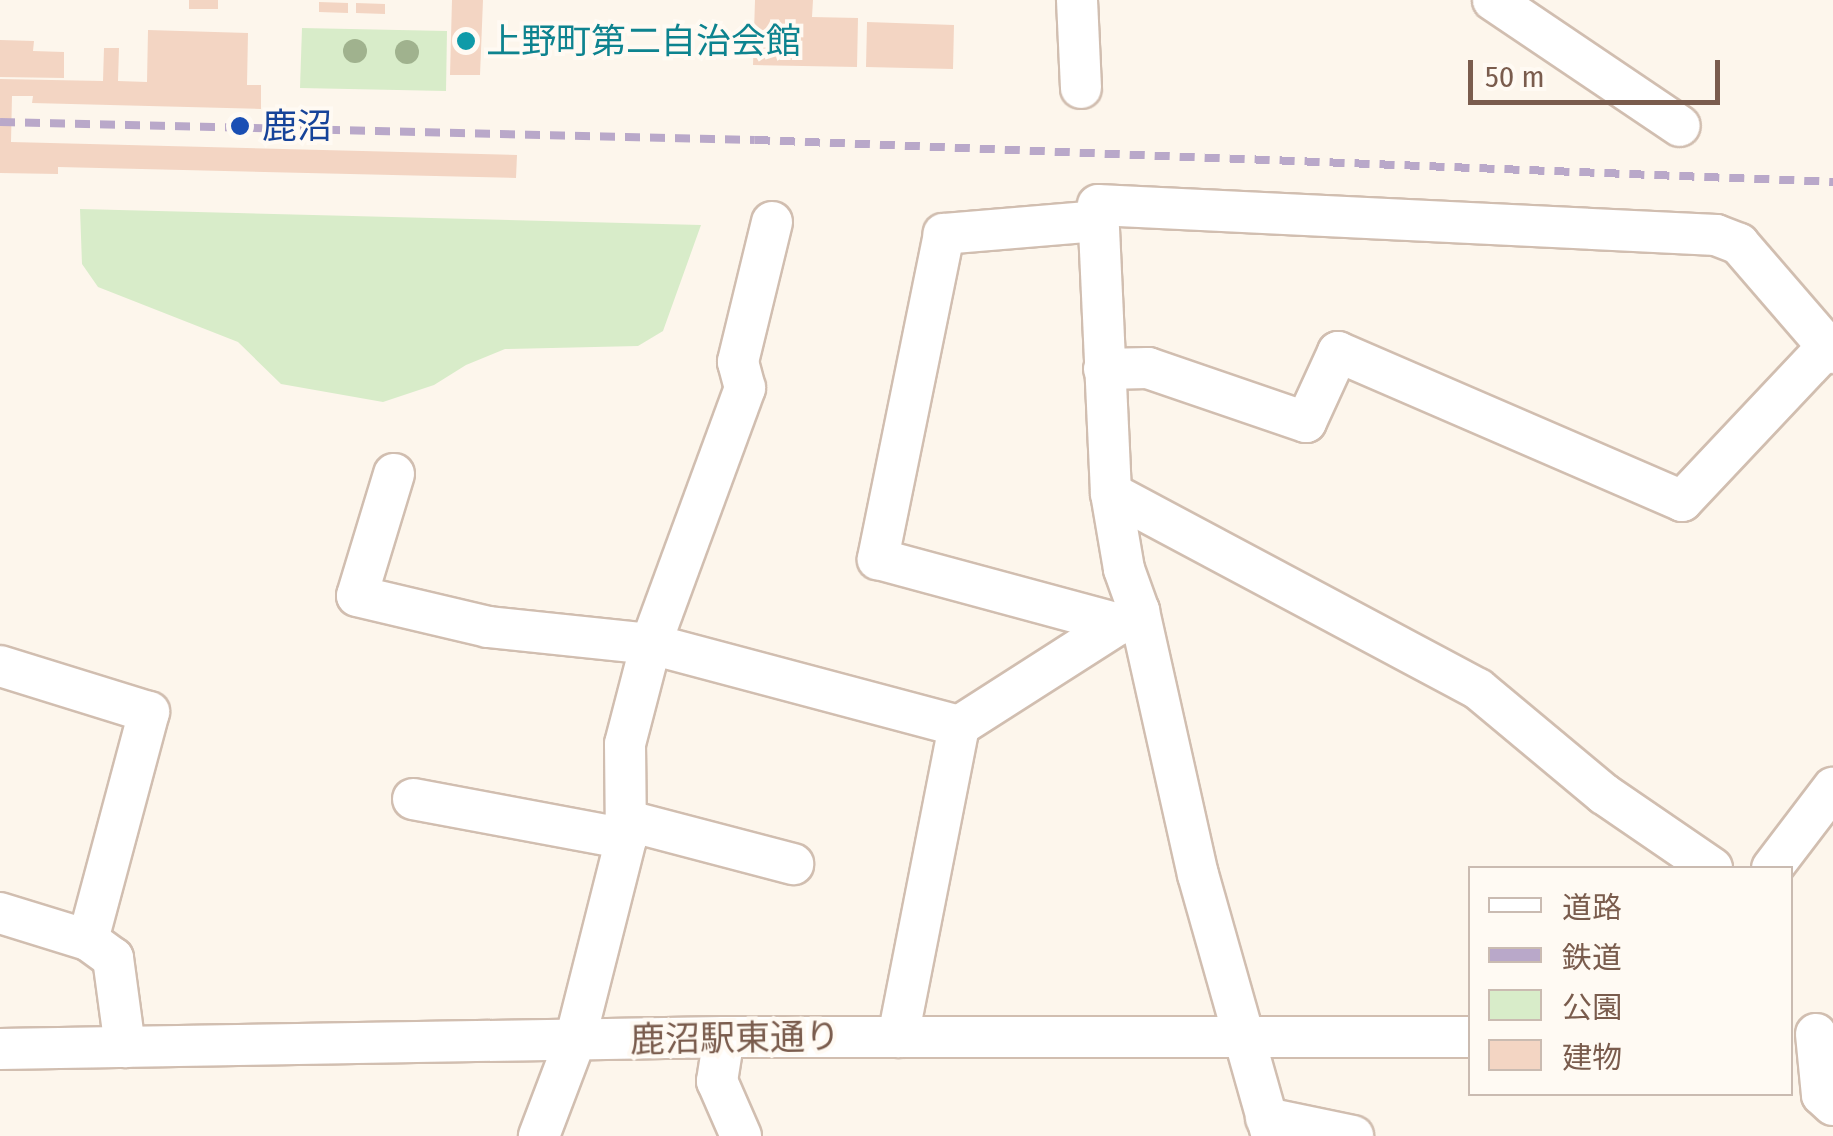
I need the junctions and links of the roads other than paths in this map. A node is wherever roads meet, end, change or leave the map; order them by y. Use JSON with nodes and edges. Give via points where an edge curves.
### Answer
{"nodes":[{"id":1,"x":1078,"y":0,"type":"edge"},
{"id":2,"x":1493,"y":0,"type":"edge"},
{"id":3,"x":1081,"y":88,"type":"dead end"},
{"id":4,"x":1680,"y":126,"type":"dead end"},
{"id":5,"x":1098,"y":221,"type":"junction"},
{"id":6,"x":772,"y":222,"type":"dead end"},
{"id":7,"x":1830,"y":350,"type":"edge"},
{"id":8,"x":1104,"y":370,"type":"junction"},
{"id":9,"x":394,"y":474,"type":"dead end"},
{"id":10,"x":1111,"y":494,"type":"junction"},
{"id":11,"x":1129,"y":618,"type":"junction"},
{"id":12,"x":650,"y":644,"type":"junction"},
{"id":13,"x":0,"y":666,"type":"edge"},
{"id":14,"x":959,"y":726,"type":"junction"},
{"id":15,"x":1833,"y":788,"type":"edge"},
{"id":16,"x":413,"y":798,"type":"dead end"},
{"id":17,"x":626,"y":830,"type":"junction"},
{"id":18,"x":793,"y":864,"type":"dead end"},
{"id":19,"x":1709,"y":866,"type":"edge"},
{"id":20,"x":1774,"y":866,"type":"edge"},
{"id":21,"x":0,"y":912,"type":"edge"},
{"id":22,"x":88,"y":940,"type":"junction"},
{"id":23,"x":1813,"y":1035,"type":"edge"},
{"id":24,"x":898,"y":1036,"type":"junction"},
{"id":25,"x":1242,"y":1036,"type":"junction"},
{"id":26,"x":724,"y":1037,"type":"junction"},
{"id":27,"x":1468,"y":1038,"type":"edge"},
{"id":28,"x":575,"y":1041,"type":"junction"},
{"id":29,"x":125,"y":1047,"type":"junction"},
{"id":30,"x":0,"y":1048,"type":"edge"},
{"id":31,"x":1833,"y":1105,"type":"edge"},
{"id":32,"x":1269,"y":1127,"type":"edge"},
{"id":33,"x":539,"y":1136,"type":"edge"},
{"id":34,"x":741,"y":1136,"type":"edge"},
{"id":35,"x":1353,"y":1136,"type":"edge"}],
"edges":[{"from":1,"to":3,"type":"street"},
{"from":2,"to":4,"type":"street"},
{"from":5,"to":7,"type":"street","via":[[1098,205],[1716,234],[1739,244]]},
{"from":5,"to":8,"type":"street"},
{"from":5,"to":11,"type":"street","via":[[944,234],[878,559]]},
{"from":6,"to":12,"type":"street","via":[[738,362],[745,388]]},
{"from":7,"to":8,"type":"street","via":[[1682,501],[1338,352],[1306,422],[1148,368]]},
{"from":8,"to":10,"type":"street"},
{"from":9,"to":12,"type":"street","via":[[357,596],[488,627]]},
{"from":10,"to":11,"type":"street"},
{"from":10,"to":19,"type":"street","via":[[1478,688],[1604,794]]},
{"from":11,"to":14,"type":"street"},
{"from":11,"to":25,"type":"street"},
{"from":12,"to":14,"type":"street"},
{"from":12,"to":17,"type":"street","via":[[625,744]]},
{"from":13,"to":22,"type":"street","via":[[149,712]]},
{"from":14,"to":24,"type":"street"},
{"from":15,"to":20,"type":"street"},
{"from":16,"to":17,"type":"street"},
{"from":17,"to":18,"type":"street"},
{"from":17,"to":28,"type":"street"},
{"from":21,"to":22,"type":"street"},
{"from":22,"to":29,"type":"street","via":[[112,958]]},
{"from":23,"to":31,"type":"street","via":[[1822,1096]]},
{"from":24,"to":25,"type":"street","name":"鹿沼駅東通り"},
{"from":24,"to":26,"type":"street","name":"鹿沼駅東通り"},
{"from":25,"to":27,"type":"street","name":"鹿沼駅東通り"},
{"from":25,"to":32,"type":"street"},
{"from":26,"to":28,"type":"street","name":"鹿沼駅東通り"},
{"from":26,"to":34,"type":"street","via":[[717,1081]]},
{"from":28,"to":29,"type":"street","name":"鹿沼駅東通り"},
{"from":28,"to":33,"type":"street"},
{"from":29,"to":30,"type":"street","name":"鹿沼駅東通り"},
{"from":32,"to":35,"type":"street"}]}
